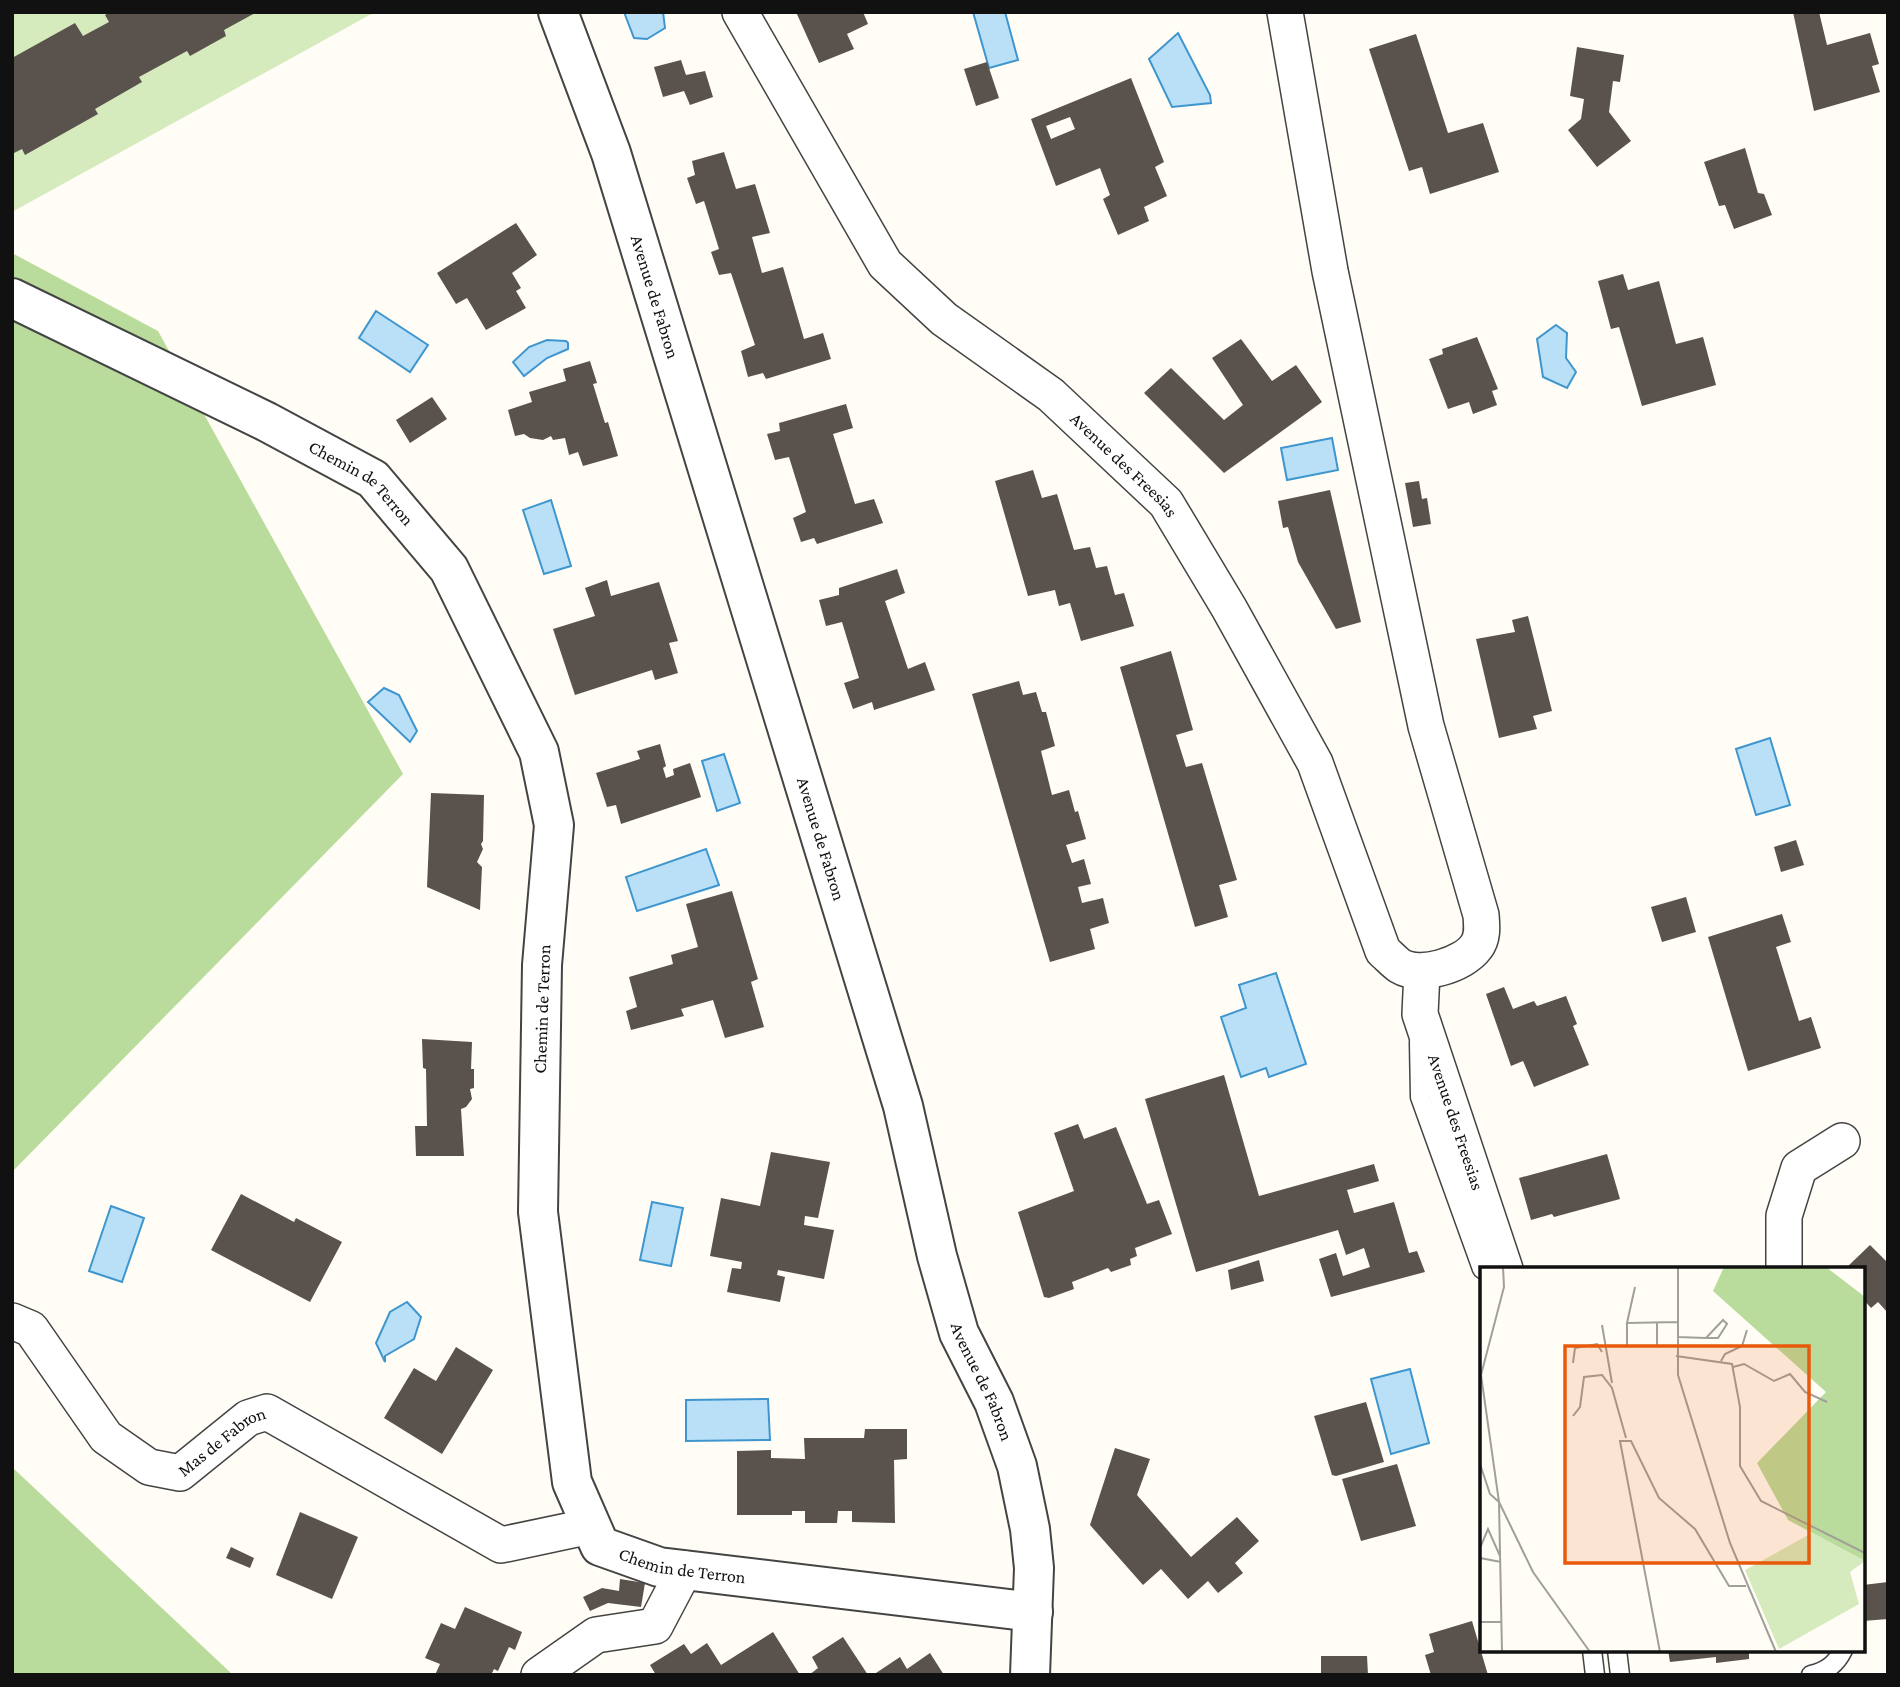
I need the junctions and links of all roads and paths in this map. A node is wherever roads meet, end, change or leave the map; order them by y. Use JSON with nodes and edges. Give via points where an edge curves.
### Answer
{"nodes":[{"id":1,"x":558,"y":12,"type":"edge"},
{"id":2,"x":740,"y":12,"type":"edge"},
{"id":3,"x":1285,"y":12,"type":"edge"},
{"id":4,"x":12,"y":298,"type":"edge"},
{"id":5,"x":1422,"y":972,"type":"junction"},
{"id":6,"x":1420,"y":1014,"type":"junction"},
{"id":7,"x":1842,"y":1141,"type":"dead end"},
{"id":8,"x":1481,"y":1267,"type":"edge"},
{"id":9,"x":1504,"y":1267,"type":"edge"},
{"id":10,"x":1784,"y":1267,"type":"edge"},
{"id":11,"x":12,"y":1321,"type":"edge"},
{"id":12,"x":591,"y":1526,"type":"junction"},
{"id":13,"x":685,"y":1569,"type":"junction"},
{"id":14,"x":1033,"y":1612,"type":"junction"},
{"id":15,"x":1592,"y":1652,"type":"edge"},
{"id":16,"x":1617,"y":1652,"type":"edge"},
{"id":17,"x":1842,"y":1652,"type":"edge"},
{"id":18,"x":539,"y":1675,"type":"edge"},
{"id":19,"x":1030,"y":1675,"type":"edge"},
{"id":20,"x":1595,"y":1675,"type":"edge"},
{"id":21,"x":1620,"y":1675,"type":"edge"},
{"id":22,"x":1811,"y":1675,"type":"edge"}],
"edges":[{"from":1,"to":14,"type":"street","name":"Avenue de Fabron","via":[[615,166],[899,1093],[959,1333],[994,1402],[1017,1466],[1030,1529]]},
{"from":2,"to":5,"type":"street","name":"Avenue des Freesias","via":[[885,264],[944,319],[1051,396],[1166,503],[1315,763],[1384,951],[1401,967]]},
{"from":3,"to":5,"type":"street","via":[[1330,271],[1426,726],[1481,915],[1482,933],[1475,948],[1455,963]]},
{"from":4,"to":12,"type":"street","name":"Chemin de Terron","via":[[373,479],[449,569],[539,752],[554,825],[542,965],[538,1212],[572,1482]]},
{"from":5,"to":6,"type":"street","name":"Avenue des Freesias"},
{"from":6,"to":8,"type":"lane","via":[[1420,1097]]},
{"from":6,"to":9,"type":"street","name":"Avenue des Freesias"},
{"from":7,"to":10,"type":"street","via":[[1799,1168],[1784,1216]]},
{"from":11,"to":12,"type":"street","name":"Mas de Fabron","via":[[31,1329],[106,1437],[149,1467],[180,1473],[248,1418],[267,1412],[501,1545]]},
{"from":12,"to":13,"type":"street","name":"Chemin de Terron","via":[[600,1546],[659,1567]]},
{"from":13,"to":14,"type":"street","name":"Chemin de Terron"},
{"from":13,"to":18,"type":"street","via":[[655,1626],[596,1635]]},
{"from":14,"to":19,"type":"street","name":"Avenue de Fabron"},
{"from":15,"to":20,"type":"lane"},
{"from":16,"to":21,"type":"lane"},
{"from":17,"to":22,"type":"lane","via":[[1824,1672]]}]}
